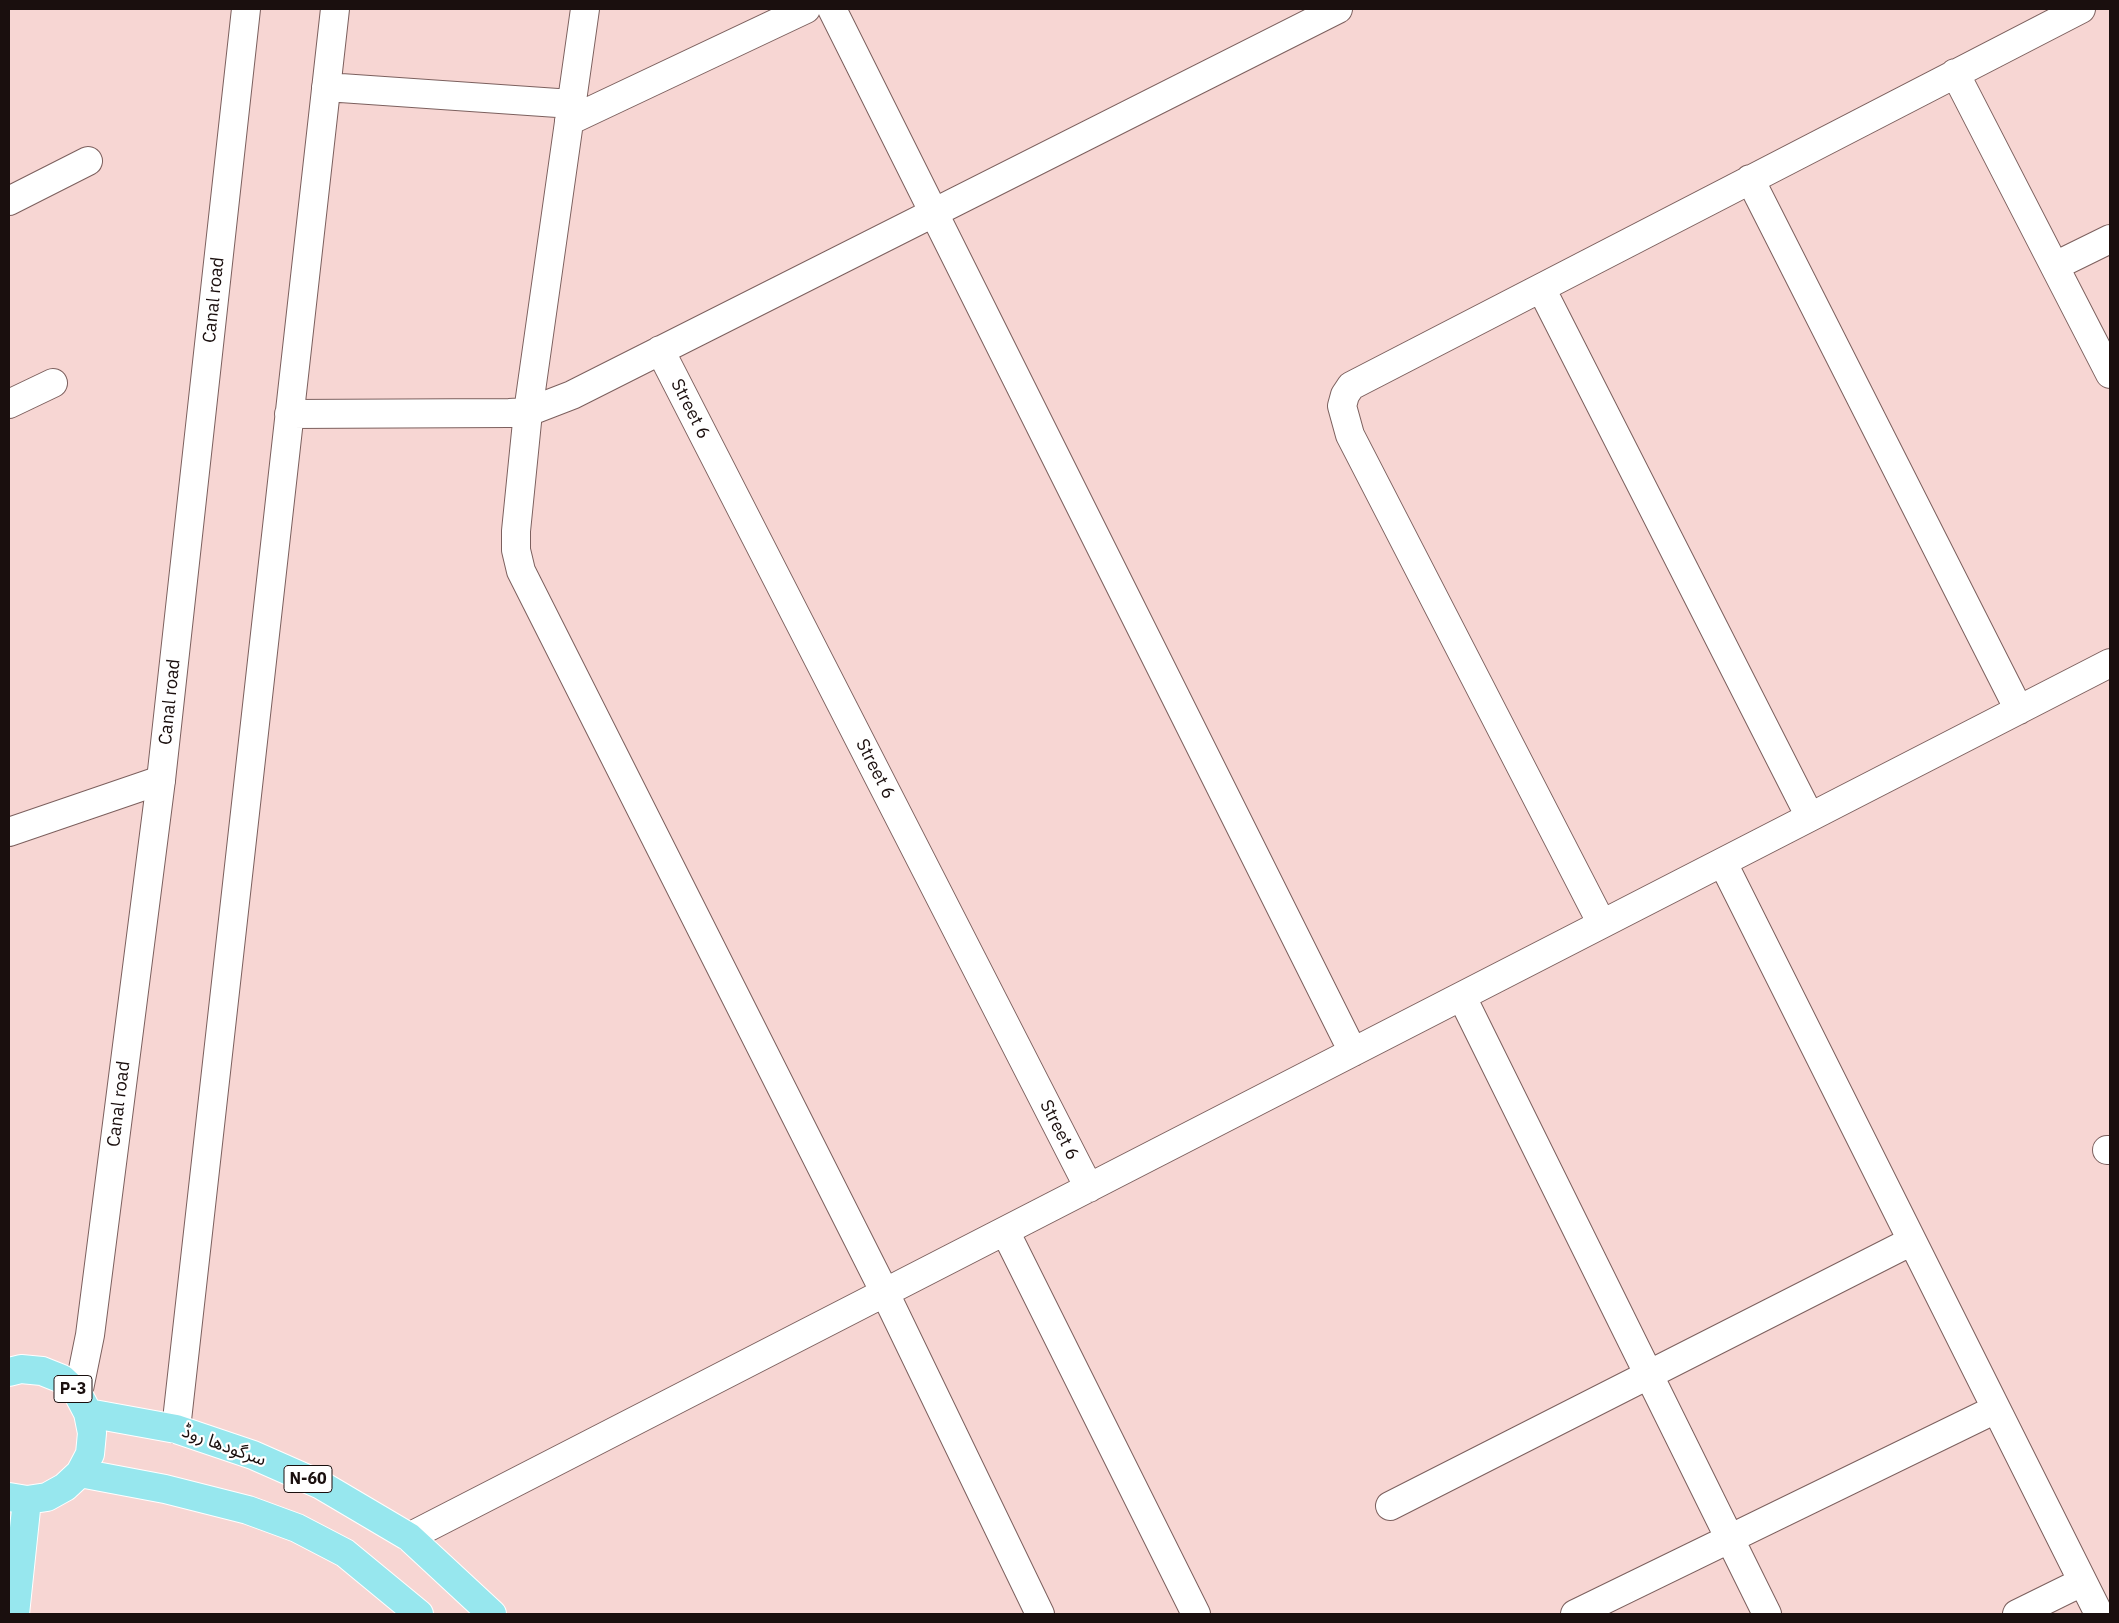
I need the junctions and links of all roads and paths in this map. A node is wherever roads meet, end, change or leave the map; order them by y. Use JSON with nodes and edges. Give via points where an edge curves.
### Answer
{"nodes":[{"id":1,"x":246,"y":9,"type":"edge"},
{"id":2,"x":334,"y":9,"type":"edge"},
{"id":3,"x":585,"y":9,"type":"edge"},
{"id":4,"x":806,"y":9,"type":"edge"},
{"id":5,"x":832,"y":9,"type":"edge"},
{"id":6,"x":1338,"y":9,"type":"edge"},
{"id":7,"x":2080,"y":9,"type":"edge"},
{"id":8,"x":1955,"y":74,"type":"junction"},
{"id":9,"x":326,"y":87,"type":"junction"},
{"id":10,"x":570,"y":112,"type":"junction"},
{"id":11,"x":88,"y":161,"type":"dead end"},
{"id":12,"x":1750,"y":179,"type":"junction"},
{"id":13,"x":9,"y":201,"type":"edge"},
{"id":14,"x":934,"y":212,"type":"junction"},
{"id":15,"x":2110,"y":239,"type":"edge"},
{"id":16,"x":2055,"y":266,"type":"junction"},
{"id":17,"x":1541,"y":288,"type":"junction"},
{"id":18,"x":660,"y":350,"type":"junction"},
{"id":19,"x":2110,"y":374,"type":"edge"},
{"id":20,"x":53,"y":383,"type":"dead end"},
{"id":21,"x":9,"y":404,"type":"edge"},
{"id":22,"x":528,"y":412,"type":"junction"},
{"id":23,"x":289,"y":414,"type":"junction"},
{"id":24,"x":2110,"y":663,"type":"edge"},
{"id":25,"x":2019,"y":710,"type":"junction"},
{"id":26,"x":161,"y":780,"type":"junction"},
{"id":27,"x":1810,"y":817,"type":"junction"},
{"id":28,"x":11,"y":825,"type":"edge"},
{"id":29,"x":1723,"y":863,"type":"junction"},
{"id":30,"x":1602,"y":924,"type":"junction"},
{"id":31,"x":1462,"y":997,"type":"junction"},
{"id":32,"x":1353,"y":1052,"type":"junction"},
{"id":33,"x":1089,"y":1188,"type":"junction"},
{"id":34,"x":1005,"y":1231,"type":"junction"},
{"id":35,"x":1912,"y":1241,"type":"junction"},
{"id":36,"x":885,"y":1293,"type":"junction"},
{"id":37,"x":9,"y":1372,"type":"edge"},
{"id":38,"x":1649,"y":1375,"type":"junction"},
{"id":39,"x":83,"y":1403,"type":"junction"},
{"id":40,"x":1996,"y":1409,"type":"junction"},
{"id":41,"x":176,"y":1428,"type":"junction"},
{"id":42,"x":80,"y":1472,"type":"junction"},
{"id":43,"x":18,"y":1498,"type":"edge"},
{"id":44,"x":1390,"y":1506,"type":"dead end"},
{"id":45,"x":409,"y":1538,"type":"junction"},
{"id":46,"x":1730,"y":1539,"type":"junction"},
{"id":47,"x":2082,"y":1582,"type":"junction"},
{"id":48,"x":14,"y":1607,"type":"edge"},
{"id":49,"x":420,"y":1614,"type":"edge"},
{"id":50,"x":492,"y":1614,"type":"edge"},
{"id":51,"x":1040,"y":1614,"type":"edge"},
{"id":52,"x":1196,"y":1614,"type":"edge"},
{"id":53,"x":1575,"y":1614,"type":"edge"},
{"id":54,"x":1767,"y":1614,"type":"edge"},
{"id":55,"x":2017,"y":1614,"type":"edge"},
{"id":56,"x":2099,"y":1614,"type":"edge"}],
"edges":[{"from":1,"to":26,"type":"street","name":"Canal road"},
{"from":2,"to":9,"type":"street"},
{"from":3,"to":10,"type":"street"},
{"from":4,"to":10,"type":"street"},
{"from":5,"to":14,"type":"street"},
{"from":6,"to":14,"type":"street"},
{"from":7,"to":8,"type":"street"},
{"from":8,"to":12,"type":"street"},
{"from":8,"to":16,"type":"street"},
{"from":9,"to":10,"type":"street"},
{"from":9,"to":23,"type":"street"},
{"from":10,"to":22,"type":"street"},
{"from":11,"to":13,"type":"street"},
{"from":12,"to":17,"type":"street"},
{"from":12,"to":25,"type":"street"},
{"from":14,"to":18,"type":"street"},
{"from":14,"to":32,"type":"street"},
{"from":15,"to":16,"type":"street"},
{"from":16,"to":19,"type":"street"},
{"from":17,"to":27,"type":"street"},
{"from":17,"to":30,"type":"street","via":[[1351,386],[1342,406],[1350,435]]},
{"from":18,"to":22,"type":"street","via":[[572,395]]},
{"from":18,"to":33,"type":"street","name":"Street 6"},
{"from":20,"to":21,"type":"street"},
{"from":22,"to":23,"type":"street"},
{"from":22,"to":36,"type":"street","via":[[516,531],[521,571]]},
{"from":23,"to":41,"type":"street"},
{"from":24,"to":25,"type":"street"},
{"from":25,"to":27,"type":"street"},
{"from":26,"to":28,"type":"street"},
{"from":26,"to":39,"type":"street","name":"Canal road"},
{"from":27,"to":29,"type":"street"},
{"from":29,"to":30,"type":"street"},
{"from":29,"to":35,"type":"street"},
{"from":30,"to":31,"type":"street"},
{"from":31,"to":32,"type":"street"},
{"from":31,"to":38,"type":"street"},
{"from":32,"to":33,"type":"street"},
{"from":33,"to":34,"type":"street"},
{"from":34,"to":36,"type":"street"},
{"from":34,"to":52,"type":"street"},
{"from":35,"to":38,"type":"street"},
{"from":35,"to":40,"type":"street"},
{"from":36,"to":45,"type":"street"},
{"from":36,"to":51,"type":"street"},
{"from":37,"to":39,"type":"highway","number":"P-3","via":[[21,1369],[42,1371],[62,1379]]},
{"from":38,"to":44,"type":"street"},
{"from":38,"to":46,"type":"street"},
{"from":39,"to":41,"type":"highway","name":"سرگودھا روڈ","number":"N-60"},
{"from":39,"to":42,"type":"highway","number":"P-3","via":[[92,1434],[90,1454]]},
{"from":40,"to":46,"type":"street"},
{"from":40,"to":47,"type":"street"},
{"from":41,"to":45,"type":"highway","name":"سرگودھا روڈ","number":"N-60","via":[[321,1485]]},
{"from":42,"to":43,"type":"highway","number":"P-3","via":[[65,1487],[47,1497]]},
{"from":42,"to":49,"type":"highway","via":[[248,1510],[297,1528],[345,1553]]},
{"from":43,"to":48,"type":"highway","number":"P-3"},
{"from":45,"to":50,"type":"highway","name":"سرگودھا روڈ","number":"N-60"},
{"from":46,"to":53,"type":"street"},
{"from":46,"to":54,"type":"street"},
{"from":47,"to":55,"type":"street"},
{"from":47,"to":56,"type":"street"}]}
